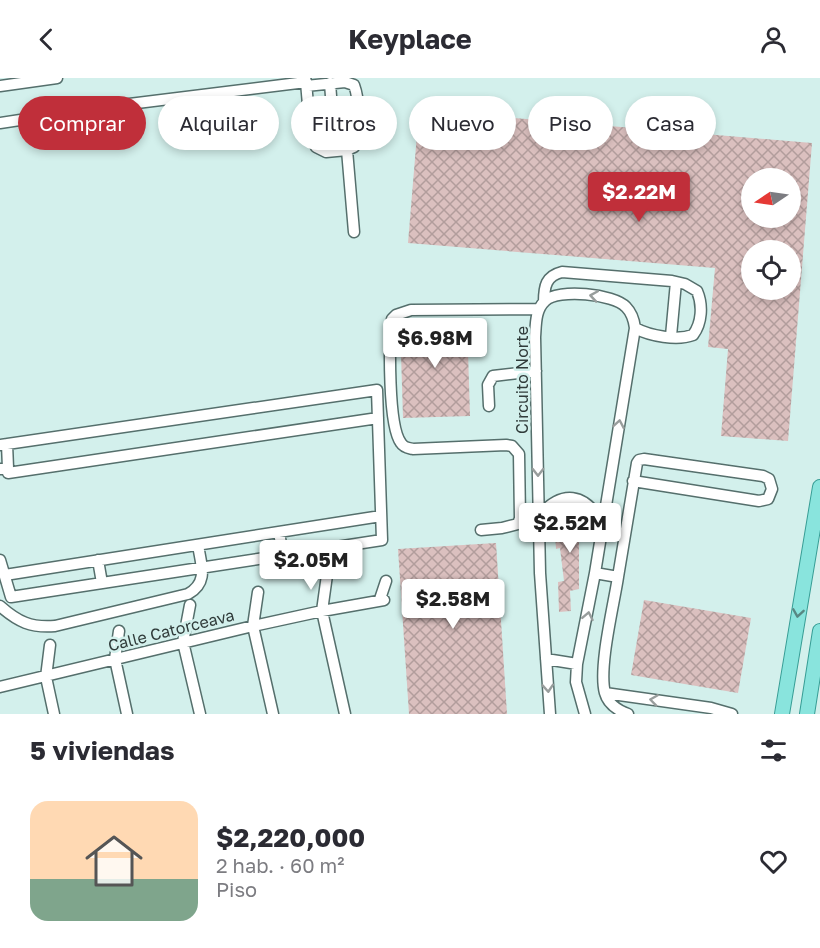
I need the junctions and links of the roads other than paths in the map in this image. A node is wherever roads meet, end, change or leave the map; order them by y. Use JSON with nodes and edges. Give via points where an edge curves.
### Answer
{"nodes":[{"id":1,"x":57,"y":78,"type":"edge"},
{"id":2,"x":306,"y":82,"type":"edge"},
{"id":3,"x":330,"y":83,"type":"junction"},
{"id":4,"x":0,"y":86,"type":"edge"},
{"id":5,"x":331,"y":96,"type":"edge"},
{"id":6,"x":357,"y":96,"type":"edge"},
{"id":7,"x":0,"y":123,"type":"edge"},
{"id":8,"x":322,"y":150,"type":"edge"},
{"id":9,"x":347,"y":150,"type":"joint"},
{"id":10,"x":354,"y":232,"type":"dead end"},
{"id":11,"x":676,"y":282,"type":"junction"},
{"id":12,"x":541,"y":305,"type":"junction"},
{"id":13,"x":635,"y":328,"type":"junction"},
{"id":14,"x":670,"y":336,"type":"junction"},
{"id":15,"x":536,"y":371,"type":"junction"},
{"id":16,"x":489,"y":406,"type":"dead end"},
{"id":17,"x":378,"y":418,"type":"junction"},
{"id":18,"x":3,"y":445,"type":"edge"},
{"id":19,"x":4,"y":469,"type":"edge"},
{"id":20,"x":633,"y":481,"type":"junction"},
{"id":21,"x":820,"y":487,"type":"edge"},
{"id":22,"x":381,"y":516,"type":"junction"},
{"id":23,"x":538,"y":518,"type":"junction"},
{"id":24,"x":602,"y":525,"type":"junction"},
{"id":25,"x":481,"y":530,"type":"dead end"},
{"id":26,"x":279,"y":532,"type":"junction"},
{"id":27,"x":198,"y":545,"type":"junction"},
{"id":28,"x":283,"y":555,"type":"junction"},
{"id":29,"x":0,"y":560,"type":"edge"},
{"id":30,"x":98,"y":560,"type":"junction"},
{"id":31,"x":202,"y":568,"type":"junction"},
{"id":32,"x":595,"y":573,"type":"junction"},
{"id":33,"x":5,"y":575,"type":"junction"},
{"id":34,"x":327,"y":575,"type":"dead end"},
{"id":35,"x":618,"y":577,"type":"junction"},
{"id":36,"x":386,"y":581,"type":"dead end"},
{"id":37,"x":102,"y":583,"type":"junction"},
{"id":38,"x":258,"y":592,"type":"dead end"},
{"id":39,"x":6,"y":598,"type":"edge"},
{"id":40,"x":190,"y":605,"type":"dead end"},
{"id":41,"x":0,"y":606,"type":"edge"},
{"id":42,"x":322,"y":611,"type":"junction"},
{"id":43,"x":253,"y":626,"type":"junction"},
{"id":44,"x":119,"y":631,"type":"dead end"},
{"id":45,"x":820,"y":631,"type":"edge"},
{"id":46,"x":183,"y":642,"type":"junction"},
{"id":47,"x":50,"y":645,"type":"dead end"},
{"id":48,"x":115,"y":659,"type":"junction"},
{"id":49,"x":546,"y":659,"type":"junction"},
{"id":50,"x":577,"y":664,"type":"junction"},
{"id":51,"x":46,"y":676,"type":"junction"},
{"id":52,"x":0,"y":687,"type":"edge"},
{"id":53,"x":605,"y":693,"type":"junction"},
{"id":54,"x":782,"y":712,"type":"edge"},
{"id":55,"x":54,"y":714,"type":"edge"},
{"id":56,"x":127,"y":714,"type":"edge"},
{"id":57,"x":200,"y":714,"type":"edge"},
{"id":58,"x":273,"y":714,"type":"edge"},
{"id":59,"x":345,"y":714,"type":"edge"},
{"id":60,"x":550,"y":714,"type":"edge"},
{"id":61,"x":585,"y":714,"type":"edge"},
{"id":62,"x":628,"y":714,"type":"edge"},
{"id":63,"x":732,"y":714,"type":"edge"},
{"id":64,"x":807,"y":714,"type":"edge"}],
"edges":[{"from":1,"to":4,"type":"street"},
{"from":2,"to":3,"type":"street"},
{"from":2,"to":7,"type":"street"},
{"from":3,"to":5,"type":"street"},
{"from":3,"to":6,"type":"street","via":[[352,83]]},
{"from":8,"to":9,"type":"street"},
{"from":9,"to":10,"type":"street"},
{"from":11,"to":12,"type":"street","name":"Circuito Norte","via":[[562,272],[546,283]]},
{"from":11,"to":14,"type":"street"},
{"from":11,"to":14,"type":"street","via":[[697,291],[700,320],[693,335]]},
{"from":13,"to":12,"type":"street","one_way":true,"via":[[631,313],[621,302],[570,294],[551,296]]},
{"from":12,"to":15,"type":"street","name":"Circuito Norte","via":[[536,328]]},
{"from":12,"to":25,"type":"street","via":[[411,310],[392,319],[392,408],[401,443],[413,449],[506,445],[519,454],[518,524]]},
{"from":13,"to":14,"type":"street"},
{"from":24,"to":13,"type":"street","one_way":true},
{"from":15,"to":16,"type":"street","via":[[493,376],[488,386]]},
{"from":15,"to":23,"type":"street","name":"Circuito Norte","one_way":true},
{"from":17,"to":18,"type":"street","via":[[377,390]]},
{"from":17,"to":19,"type":"street","via":[[8,473]]},
{"from":17,"to":22,"type":"street"},
{"from":18,"to":19,"type":"street"},
{"from":20,"to":20,"type":"street","via":[[759,501],[768,499],[772,489],[769,479],[763,476],[644,459],[637,463]]},
{"from":20,"to":35,"type":"street"},
{"from":21,"to":54,"type":"main road","one_way":true},
{"from":22,"to":26,"type":"street"},
{"from":22,"to":28,"type":"street","via":[[382,540]]},
{"from":23,"to":24,"type":"street","via":[[559,500],[574,498],[588,504]]},
{"from":23,"to":49,"type":"street","name":"Circuito Norte"},
{"from":24,"to":32,"type":"street"},
{"from":26,"to":27,"type":"street"},
{"from":26,"to":28,"type":"street"},
{"from":27,"to":30,"type":"street"},
{"from":27,"to":31,"type":"street"},
{"from":28,"to":31,"type":"street"},
{"from":29,"to":33,"type":"street"},
{"from":30,"to":33,"type":"street"},
{"from":30,"to":37,"type":"street"},
{"from":31,"to":37,"type":"street"},
{"from":31,"to":41,"type":"street","via":[[202,581],[188,594],[55,626],[39,628],[22,622]]},
{"from":32,"to":35,"type":"street"},
{"from":50,"to":32,"type":"street","one_way":true},
{"from":33,"to":39,"type":"street"},
{"from":34,"to":42,"type":"street"},
{"from":35,"to":53,"type":"street","via":[[605,657]]},
{"from":36,"to":42,"type":"street","name":"Calle Catorceava","via":[[382,600]]},
{"from":37,"to":39,"type":"street"},
{"from":38,"to":43,"type":"street"},
{"from":40,"to":46,"type":"street"},
{"from":42,"to":43,"type":"street","name":"Calle Catorceava"},
{"from":42,"to":59,"type":"street"},
{"from":43,"to":46,"type":"street","name":"Calle Catorceava"},
{"from":43,"to":58,"type":"street"},
{"from":44,"to":48,"type":"street"},
{"from":45,"to":64,"type":"main road"},
{"from":46,"to":48,"type":"street","name":"Calle Catorceava"},
{"from":46,"to":57,"type":"street"},
{"from":47,"to":51,"type":"street"},
{"from":48,"to":51,"type":"street","name":"Calle Catorceava"},
{"from":48,"to":56,"type":"street"},
{"from":49,"to":50,"type":"street"},
{"from":49,"to":60,"type":"street","name":"Circuito Norte","one_way":true},
{"from":50,"to":61,"type":"street","via":[[576,682]]},
{"from":51,"to":52,"type":"street","name":"Calle Catorceava"},
{"from":51,"to":55,"type":"street"},
{"from":53,"to":62,"type":"street","via":[[611,704]]},
{"from":63,"to":53,"type":"street","one_way":true}]}
